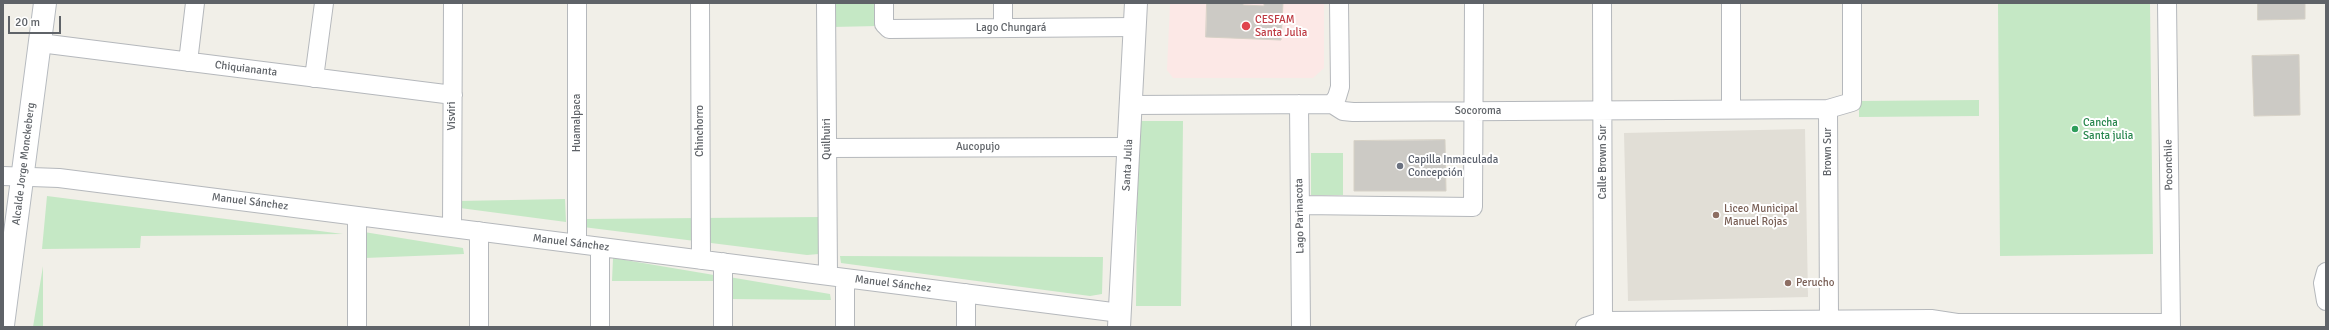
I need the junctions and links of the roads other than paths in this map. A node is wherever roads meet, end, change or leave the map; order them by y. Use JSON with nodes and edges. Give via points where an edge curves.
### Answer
{"nodes":[{"id":1,"x":45,"y":3,"type":"edge"},
{"id":2,"x":195,"y":3,"type":"edge"},
{"id":3,"x":324,"y":3,"type":"edge"},
{"id":4,"x":453,"y":3,"type":"edge"},
{"id":5,"x":577,"y":3,"type":"edge"},
{"id":6,"x":700,"y":3,"type":"edge"},
{"id":7,"x":826,"y":3,"type":"edge"},
{"id":8,"x":884,"y":3,"type":"edge"},
{"id":9,"x":1003,"y":3,"type":"edge"},
{"id":10,"x":1136,"y":3,"type":"edge"},
{"id":11,"x":1339,"y":3,"type":"edge"},
{"id":12,"x":1474,"y":3,"type":"edge"},
{"id":13,"x":1602,"y":3,"type":"edge"},
{"id":14,"x":1731,"y":3,"type":"edge"},
{"id":15,"x":1852,"y":3,"type":"edge"},
{"id":16,"x":2167,"y":3,"type":"edge"},
{"id":17,"x":1135,"y":27,"type":"junction"},
{"id":18,"x":1003,"y":28,"type":"junction"},
{"id":19,"x":40,"y":43,"type":"junction"},
{"id":20,"x":188,"y":62,"type":"junction"},
{"id":21,"x":314,"y":78,"type":"junction"},
{"id":22,"x":453,"y":95,"type":"junction"},
{"id":23,"x":1131,"y":104,"type":"junction"},
{"id":24,"x":1299,"y":104,"type":"junction"},
{"id":25,"x":1332,"y":104,"type":"junction"},
{"id":26,"x":1828,"y":109,"type":"junction"},
{"id":27,"x":1602,"y":110,"type":"junction"},
{"id":28,"x":1731,"y":110,"type":"junction"},
{"id":29,"x":1474,"y":111,"type":"junction"},
{"id":30,"x":1129,"y":147,"type":"junction"},
{"id":31,"x":827,"y":148,"type":"junction"},
{"id":32,"x":13,"y":176,"type":"edge"},
{"id":33,"x":1300,"y":205,"type":"junction"},
{"id":34,"x":357,"y":216,"type":"junction"},
{"id":35,"x":452,"y":228,"type":"junction"},
{"id":36,"x":479,"y":231,"type":"junction"},
{"id":37,"x":577,"y":244,"type":"junction"},
{"id":38,"x":600,"y":247,"type":"junction"},
{"id":39,"x":701,"y":260,"type":"junction"},
{"id":40,"x":722,"y":262,"type":"junction"},
{"id":41,"x":2326,"y":272,"type":"edge"},
{"id":42,"x":836,"y":277,"type":"junction"},
{"id":43,"x":966,"y":293,"type":"junction"},
{"id":44,"x":2326,"y":301,"type":"edge"},
{"id":45,"x":1829,"y":319,"type":"junction"},
{"id":46,"x":1119,"y":320,"type":"edge"},
{"id":47,"x":1603,"y":321,"type":"junction"},
{"id":48,"x":1802,"y":323,"type":"edge"},
{"id":49,"x":1931,"y":323,"type":"edge"},
{"id":50,"x":1672,"y":324,"type":"edge"},
{"id":51,"x":3,"y":325,"type":"edge"},
{"id":52,"x":2053,"y":325,"type":"edge"},
{"id":53,"x":2171,"y":325,"type":"edge"},
{"id":54,"x":357,"y":327,"type":"edge"},
{"id":55,"x":479,"y":327,"type":"edge"},
{"id":56,"x":600,"y":327,"type":"edge"},
{"id":57,"x":723,"y":327,"type":"edge"},
{"id":58,"x":845,"y":327,"type":"edge"},
{"id":59,"x":966,"y":327,"type":"edge"},
{"id":60,"x":1301,"y":327,"type":"edge"},
{"id":61,"x":1585,"y":327,"type":"edge"}],
"edges":[{"from":1,"to":19,"type":"main road","name":"Alcalde Jorge Monckeberg"},
{"from":2,"to":20,"type":"street"},
{"from":3,"to":21,"type":"street"},
{"from":4,"to":22,"type":"street","name":"Visviri"},
{"from":5,"to":37,"type":"street","name":"Huamalpaca"},
{"from":6,"to":39,"type":"street","name":"Chinchorro"},
{"from":7,"to":31,"type":"street","name":"Quilhuiri"},
{"from":8,"to":18,"type":"street","name":"Lago Chungará","via":[[884,21],[887,27],[893,29]]},
{"from":9,"to":18,"type":"street"},
{"from":10,"to":17,"type":"main road","name":"Santa Julia"},
{"from":11,"to":25,"type":"street","via":[[1340,87]]},
{"from":12,"to":29,"type":"street"},
{"from":13,"to":27,"type":"street","name":"Calle Brown Sur"},
{"from":14,"to":28,"type":"street"},
{"from":15,"to":26,"type":"street","via":[[1852,102]]},
{"from":16,"to":53,"type":"street","name":"Poconchile"},
{"from":17,"to":18,"type":"street","name":"Lago Chungará"},
{"from":17,"to":23,"type":"main road","name":"Santa Julia"},
{"from":19,"to":20,"type":"street","name":"Chiquiananta"},
{"from":19,"to":32,"type":"main road","name":"Alcalde Jorge Monckeberg"},
{"from":20,"to":21,"type":"street","name":"Chiquiananta"},
{"from":21,"to":22,"type":"street","name":"Chiquiananta"},
{"from":22,"to":35,"type":"street","name":"Visviri"},
{"from":23,"to":24,"type":"street","name":"Socoroma"},
{"from":23,"to":30,"type":"main road","name":"Santa Julia"},
{"from":24,"to":25,"type":"street","name":"Socoroma"},
{"from":24,"to":33,"type":"street","name":"Lago Parinacota"},
{"from":25,"to":29,"type":"street","name":"Socoroma","via":[[1343,111],[1353,112]]},
{"from":26,"to":28,"type":"street","name":"Socoroma"},
{"from":26,"to":45,"type":"street","name":"Brown Sur"},
{"from":27,"to":28,"type":"street","name":"Socoroma"},
{"from":27,"to":29,"type":"street","name":"Socoroma"},
{"from":27,"to":47,"type":"street","name":"Calle Brown Sur"},
{"from":29,"to":33,"type":"street","via":[[1474,207]]},
{"from":30,"to":31,"type":"street","name":"Aucopujo"},
{"from":30,"to":46,"type":"main road","name":"Santa Julia"},
{"from":31,"to":42,"type":"street","name":"Quilhuiri"},
{"from":32,"to":34,"type":"street","name":"Manuel Sánchez","via":[[59,178]]},
{"from":32,"to":51,"type":"main road","name":"Alcalde Jorge Monckeberg"},
{"from":33,"to":60,"type":"street","name":"Lago Parinacota"},
{"from":34,"to":35,"type":"street","name":"Manuel Sánchez"},
{"from":34,"to":54,"type":"street"},
{"from":35,"to":36,"type":"street","name":"Manuel Sánchez"},
{"from":36,"to":37,"type":"street","name":"Manuel Sánchez"},
{"from":36,"to":55,"type":"street"},
{"from":37,"to":38,"type":"street","name":"Manuel Sánchez"},
{"from":38,"to":39,"type":"street","name":"Manuel Sánchez"},
{"from":38,"to":56,"type":"street"},
{"from":39,"to":40,"type":"street","name":"Manuel Sánchez"},
{"from":40,"to":42,"type":"street","name":"Manuel Sánchez"},
{"from":40,"to":57,"type":"street"},
{"from":41,"to":44,"type":"street","via":[[2323,283]]},
{"from":42,"to":43,"type":"street","name":"Manuel Sánchez"},
{"from":42,"to":58,"type":"street","name":"Quilhuiri"},
{"from":43,"to":46,"type":"street","name":"Manuel Sánchez"},
{"from":43,"to":59,"type":"street"},
{"from":45,"to":48,"type":"street"},
{"from":45,"to":49,"type":"street"},
{"from":47,"to":50,"type":"street"},
{"from":47,"to":61,"type":"street"},
{"from":48,"to":50,"type":"street"},
{"from":49,"to":52,"type":"street"},
{"from":52,"to":53,"type":"street"}]}
